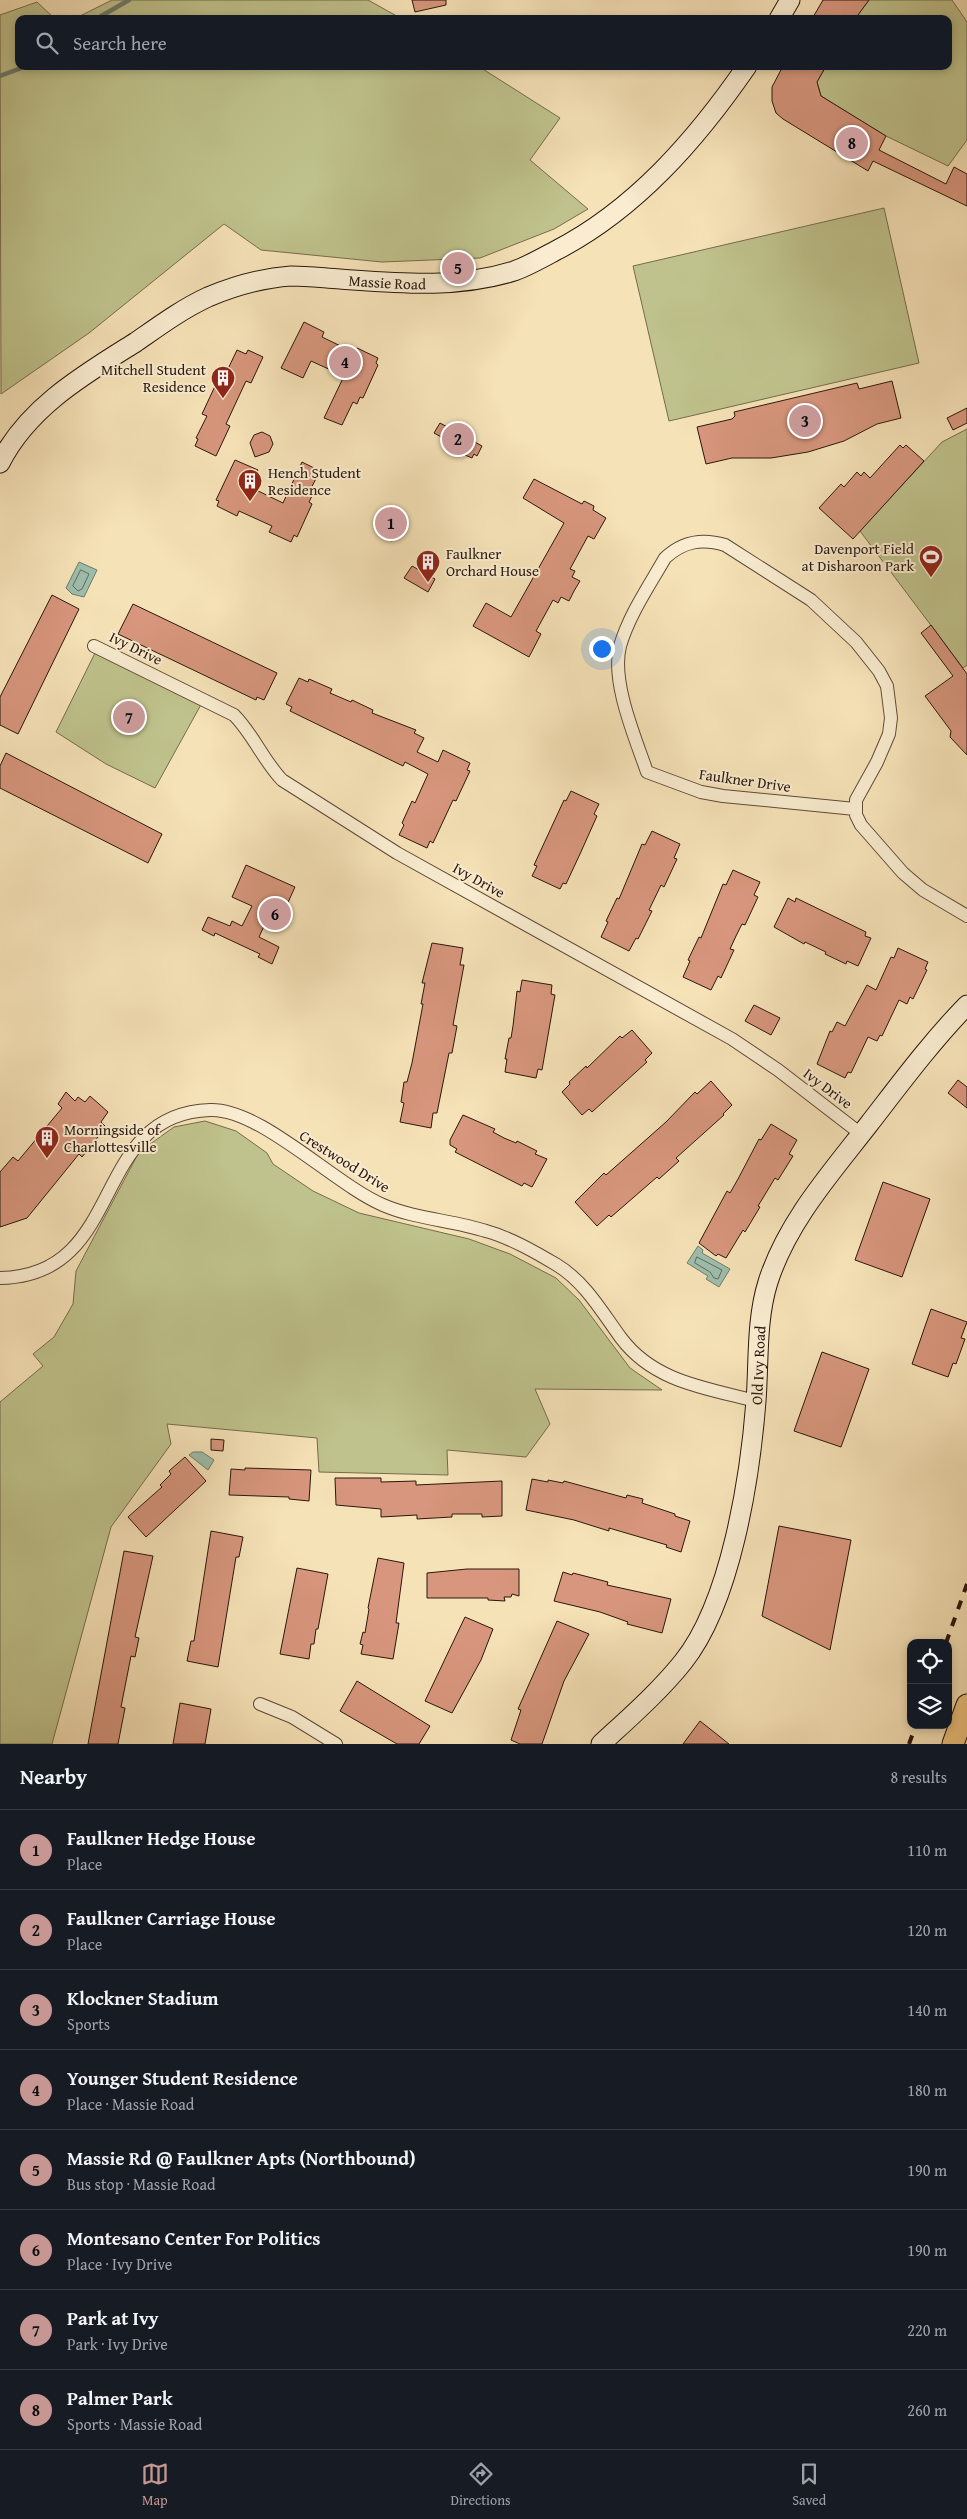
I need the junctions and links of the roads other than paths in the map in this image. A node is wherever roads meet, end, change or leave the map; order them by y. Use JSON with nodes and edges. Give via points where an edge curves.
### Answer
{"nodes":[{"id":1,"x":790,"y":0,"type":"edge"},
{"id":2,"x":781,"y":15,"type":"edge"},
{"id":3,"x":744,"y":70,"type":"edge"},
{"id":4,"x":5,"y":440,"type":"edge"},
{"id":5,"x":0,"y":463,"type":"edge"},
{"id":6,"x":94,"y":646,"type":"dead end"},
{"id":7,"x":855,"y":809,"type":"junction"},
{"id":8,"x":967,"y":916,"type":"edge"},
{"id":9,"x":967,"y":1005,"type":"edge"},
{"id":10,"x":861,"y":1134,"type":"junction"},
{"id":11,"x":0,"y":1278,"type":"edge"},
{"id":12,"x":756,"y":1401,"type":"junction"},
{"id":13,"x":260,"y":1704,"type":"dead end"},
{"id":14,"x":967,"y":1705,"type":"edge"},
{"id":15,"x":336,"y":1744,"type":"edge"},
{"id":16,"x":601,"y":1744,"type":"edge"},
{"id":17,"x":954,"y":1744,"type":"edge"}],
"edges":[{"from":1,"to":2,"type":"street"},
{"from":3,"to":4,"type":"street","name":"Massie Road","via":[[714,112],[652,180],[611,217],[577,240],[515,271],[449,283],[292,276],[256,280],[182,311],[77,380]]},
{"from":4,"to":5,"type":"street","name":"Massie Road"},
{"from":6,"to":10,"type":"street","name":"Ivy Drive","via":[[234,715],[282,780],[397,853],[732,1039]]},
{"from":7,"to":7,"type":"street","name":"Faulkner Drive","via":[[860,789],[877,762],[892,718],[887,686],[880,671],[856,642],[812,600],[726,545],[697,540],[673,550],[665,558],[632,616],[620,646],[618,662],[632,728],[647,772],[701,792]]},
{"from":7,"to":8,"type":"street","via":[[860,825],[903,872],[923,890]]},
{"from":9,"to":10,"type":"street","name":"Old Ivy Road"},
{"from":10,"to":12,"type":"street","name":"Old Ivy Road","via":[[811,1199],[774,1264],[761,1312]]},
{"from":11,"to":12,"type":"street","name":"Crestwood Drive","via":[[42,1271],[59,1262],[85,1235],[123,1165],[144,1136],[184,1112],[214,1110],[232,1113],[257,1124],[383,1205],[485,1230],[559,1266],[577,1280],[622,1339],[653,1369],[684,1382]]},
{"from":12,"to":16,"type":"street","name":"Old Ivy Road","via":[[743,1495],[713,1611],[684,1661]]},
{"from":13,"to":15,"type":"street","via":[[292,1717]]},
{"from":14,"to":17,"type":"main road"}]}
